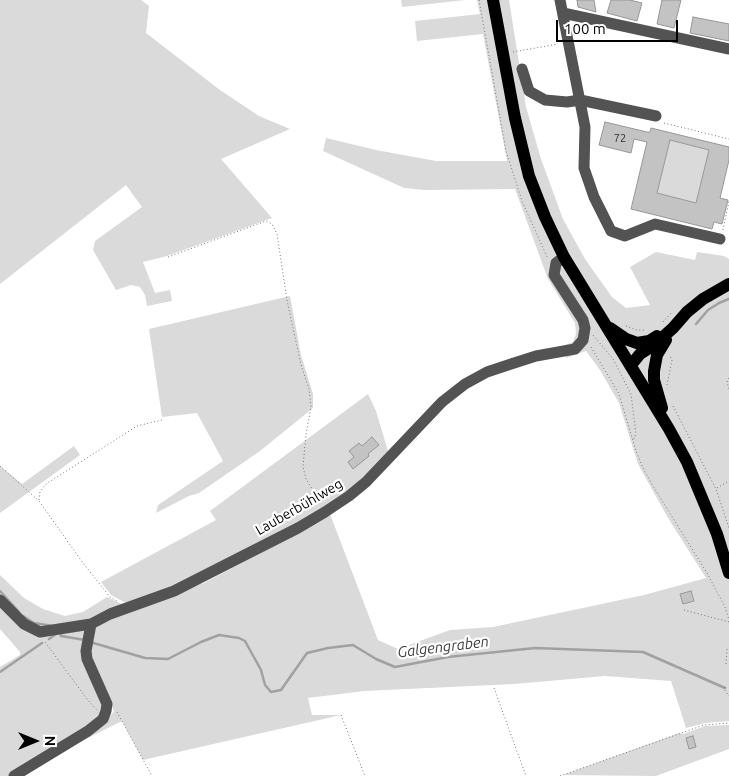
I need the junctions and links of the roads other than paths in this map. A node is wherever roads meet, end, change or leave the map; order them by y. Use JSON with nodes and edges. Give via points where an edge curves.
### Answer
{"nodes":[{"id":1,"x":493,"y":0,"type":"edge"},
{"id":2,"x":560,"y":0,"type":"edge"},
{"id":3,"x":563,"y":13,"type":"junction"},
{"id":4,"x":729,"y":49,"type":"edge"},
{"id":5,"x":522,"y":69,"type":"dead end"},
{"id":6,"x":580,"y":100,"type":"junction"},
{"id":7,"x":656,"y":116,"type":"road end"},
{"id":8,"x":720,"y":239,"type":"road end"},
{"id":9,"x":564,"y":257,"type":"junction"},
{"id":10,"x":729,"y":284,"type":"edge"},
{"id":11,"x":606,"y":324,"type":"junction"},
{"id":12,"x":672,"y":328,"type":"junction"},
{"id":13,"x":659,"y":351,"type":"junction"},
{"id":14,"x":631,"y":366,"type":"junction"},
{"id":15,"x":669,"y":429,"type":"junction"},
{"id":16,"x":729,"y":573,"type":"edge"},
{"id":17,"x":0,"y":600,"type":"edge"},
{"id":18,"x":90,"y":629,"type":"junction"},
{"id":19,"x":14,"y":776,"type":"edge"}],
"edges":[{"from":1,"to":9,"type":"main road","via":[[515,118],[530,176]]},
{"from":2,"to":3,"type":"street"},
{"from":3,"to":4,"type":"street"},
{"from":3,"to":6,"type":"street"},
{"from":5,"to":6,"type":"street","via":[[529,91],[545,100]]},
{"from":6,"to":7,"type":"street"},
{"from":6,"to":8,"type":"street","via":[[585,127],[584,168],[611,231],[624,236],[655,224]]},
{"from":9,"to":11,"type":"main road"},
{"from":9,"to":18,"type":"street","name":"Lauberbühlweg","via":[[556,263],[554,275],[583,320],[584,334],[575,349],[536,356],[487,372],[465,384],[442,402],[366,482],[325,512],[174,591],[110,614]]},
{"from":10,"to":12,"type":"main road","via":[[687,312]]},
{"from":11,"to":12,"type":"main road","via":[[637,343],[649,341]]},
{"from":11,"to":14,"type":"main road"},
{"from":12,"to":13,"type":"main road"},
{"from":12,"to":14,"type":"main road","via":[[640,354]]},
{"from":13,"to":14,"type":"main road","via":[[646,364]]},
{"from":13,"to":15,"type":"main road","via":[[654,363],[654,380]]},
{"from":14,"to":15,"type":"main road"},
{"from":15,"to":16,"type":"main road","via":[[704,502]]},
{"from":17,"to":18,"type":"street","name":"Lauberbühlweg","via":[[24,624],[43,632]]},
{"from":18,"to":19,"type":"street","via":[[87,659],[106,709],[103,719]]}]}
